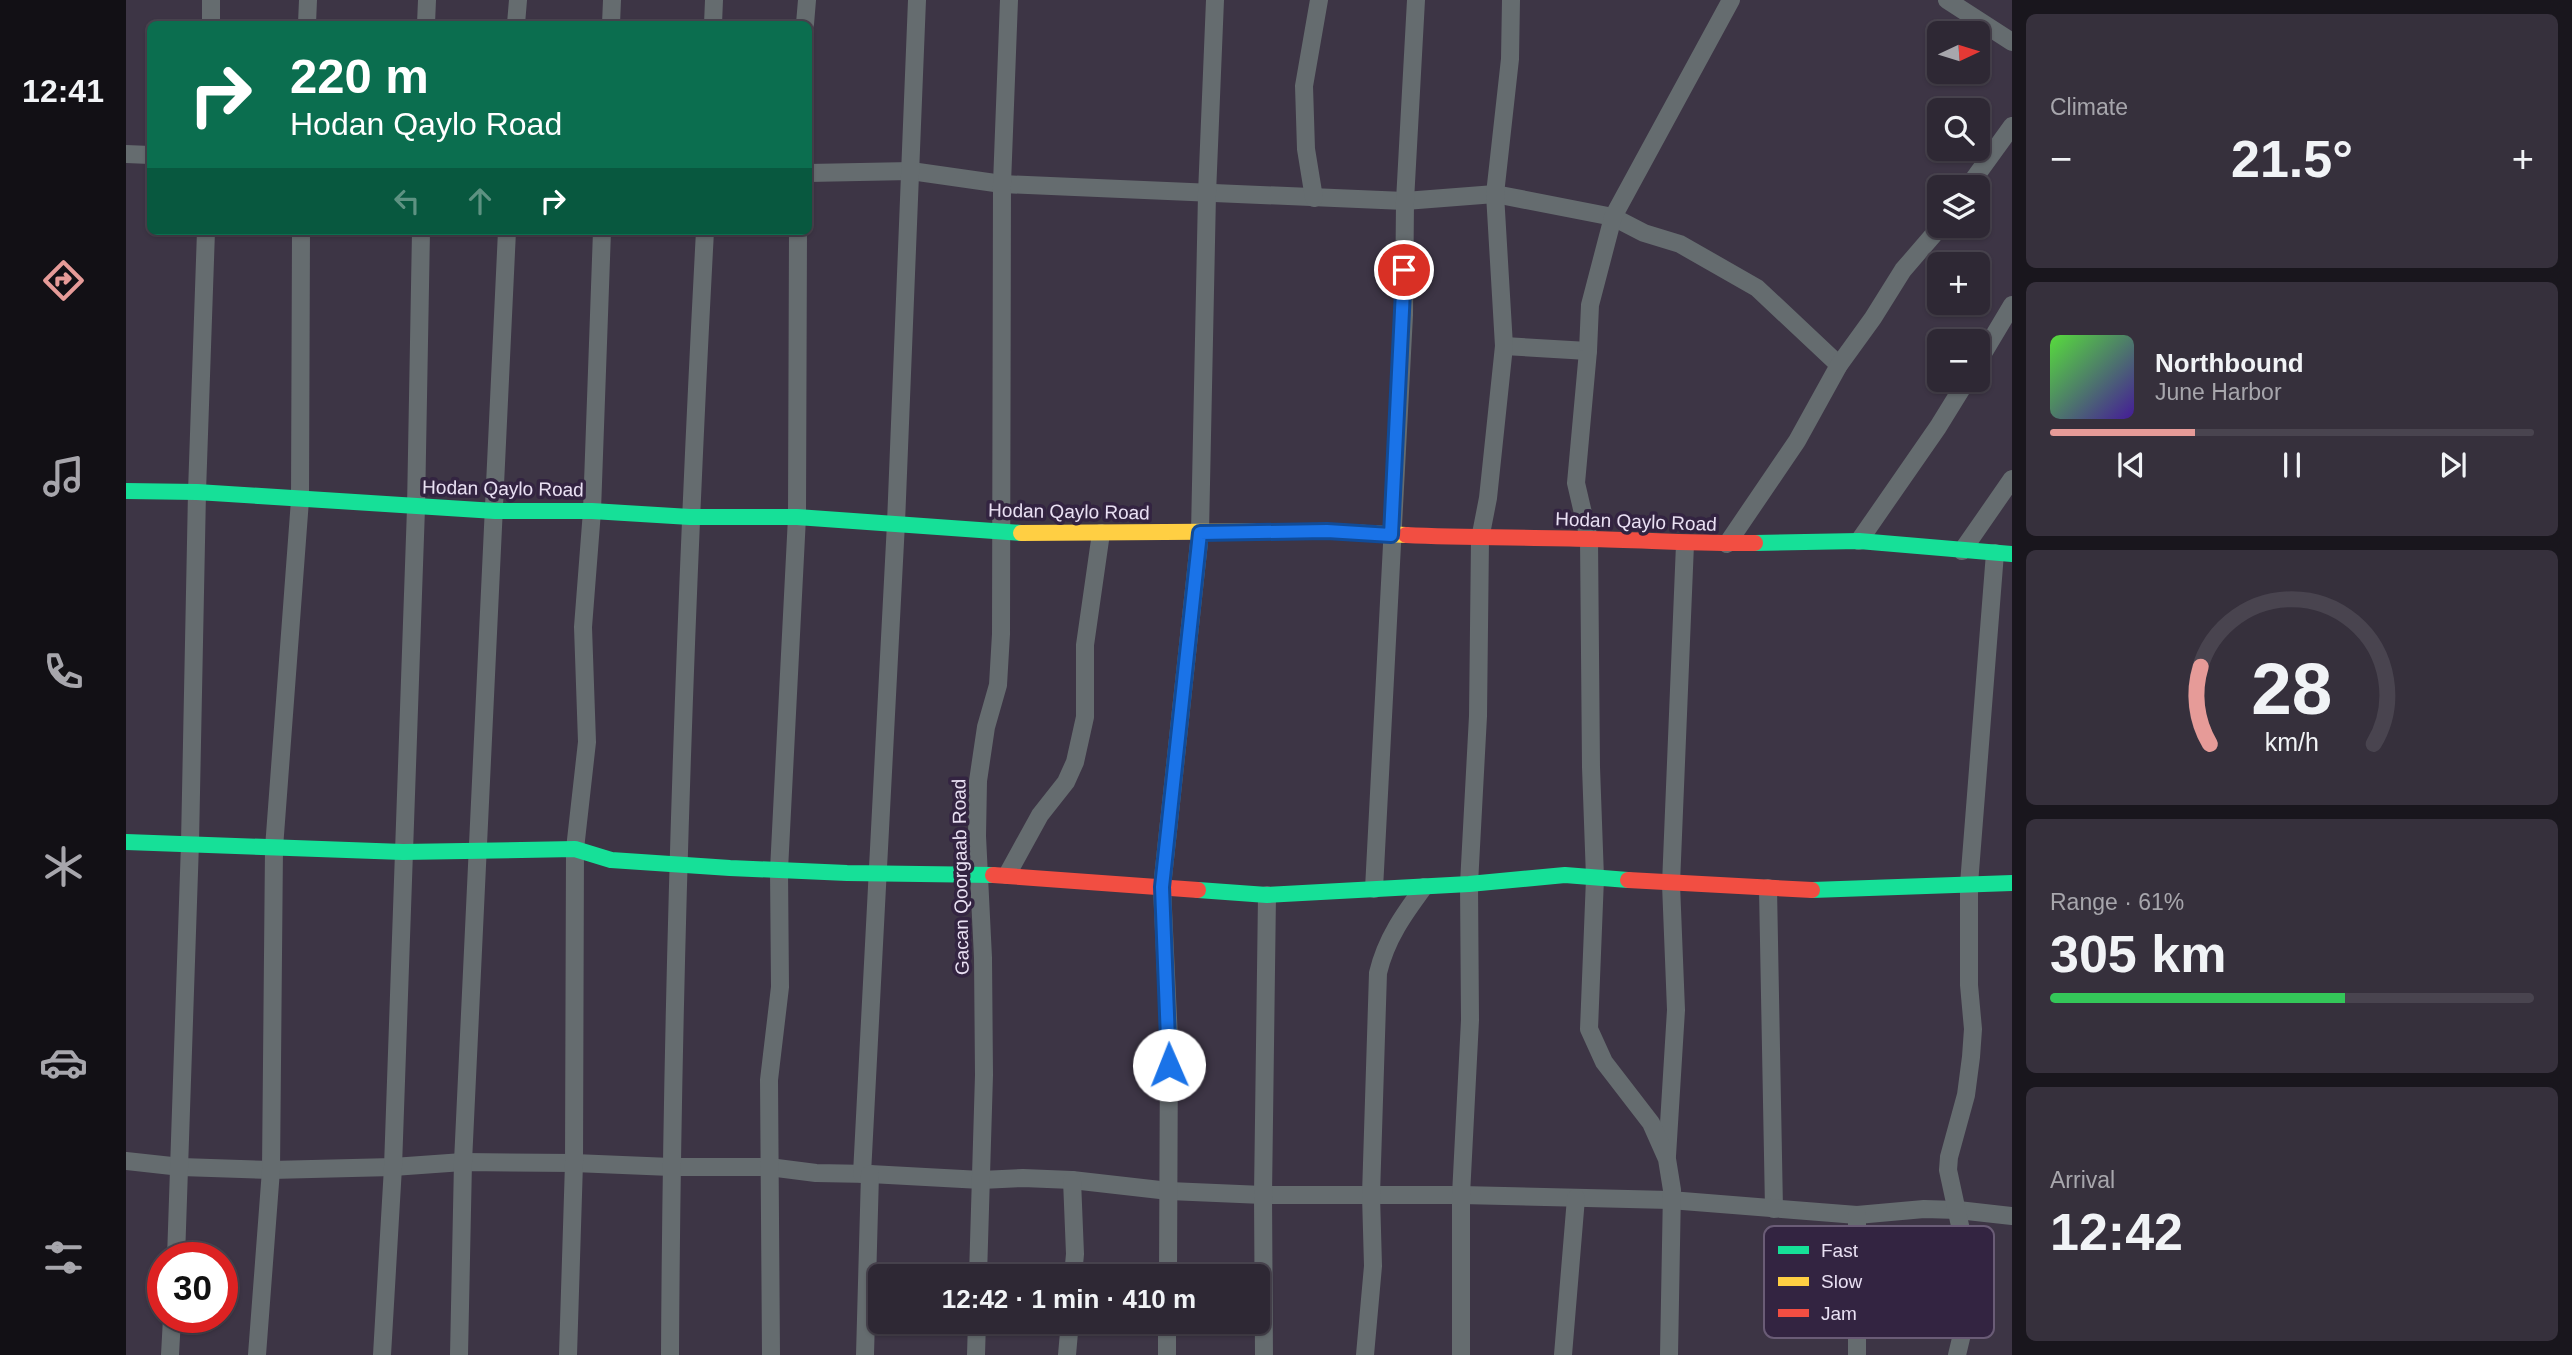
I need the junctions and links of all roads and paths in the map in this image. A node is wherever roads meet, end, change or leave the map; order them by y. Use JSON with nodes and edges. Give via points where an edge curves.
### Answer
{"nodes":[{"id":1,"x":211,"y":0,"type":"edge"},
{"id":2,"x":308,"y":0,"type":"edge"},
{"id":3,"x":427,"y":0,"type":"edge"},
{"id":4,"x":518,"y":0,"type":"edge"},
{"id":5,"x":612,"y":0,"type":"edge"},
{"id":6,"x":714,"y":0,"type":"edge"},
{"id":7,"x":807,"y":0,"type":"edge"},
{"id":8,"x":917,"y":0,"type":"edge"},
{"id":9,"x":1009,"y":0,"type":"edge"},
{"id":10,"x":1215,"y":0,"type":"edge"},
{"id":11,"x":1319,"y":0,"type":"edge"},
{"id":12,"x":1416,"y":0,"type":"edge"},
{"id":13,"x":1511,"y":0,"type":"edge"},
{"id":14,"x":1731,"y":0,"type":"edge"},
{"id":15,"x":1947,"y":0,"type":"edge"},
{"id":16,"x":211,"y":21,"type":"edge"},
{"id":17,"x":307,"y":21,"type":"edge"},
{"id":18,"x":426,"y":21,"type":"edge"},
{"id":19,"x":516,"y":21,"type":"edge"},
{"id":20,"x":611,"y":21,"type":"edge"},
{"id":21,"x":713,"y":21,"type":"edge"},
{"id":22,"x":805,"y":21,"type":"edge"},
{"id":23,"x":2012,"y":42,"type":"edge"},
{"id":24,"x":2012,"y":127,"type":"edge"},
{"id":25,"x":126,"y":154,"type":"edge"},
{"id":26,"x":147,"y":155,"type":"edge"},
{"id":27,"x":911,"y":171,"type":"junction"},
{"id":28,"x":812,"y":173,"type":"edge"},
{"id":29,"x":1977,"y":175,"type":"edge"},
{"id":30,"x":1002,"y":184,"type":"junction"},
{"id":31,"x":1207,"y":194,"type":"junction"},
{"id":32,"x":1495,"y":194,"type":"junction"},
{"id":33,"x":1314,"y":198,"type":"junction"},
{"id":34,"x":1405,"y":201,"type":"junction"},
{"id":35,"x":1613,"y":217,"type":"junction"},
{"id":36,"x":206,"y":235,"type":"edge"},
{"id":37,"x":301,"y":235,"type":"edge"},
{"id":38,"x":421,"y":235,"type":"edge"},
{"id":39,"x":507,"y":235,"type":"edge"},
{"id":40,"x":602,"y":235,"type":"edge"},
{"id":41,"x":705,"y":235,"type":"edge"},
{"id":42,"x":797,"y":235,"type":"edge"},
{"id":43,"x":1931,"y":238,"type":"edge"},
{"id":44,"x":2012,"y":305,"type":"edge"},
{"id":45,"x":1990,"y":342,"type":"edge"},
{"id":46,"x":1504,"y":346,"type":"junction"},
{"id":47,"x":1588,"y":351,"type":"junction"},
{"id":48,"x":1839,"y":365,"type":"junction"},
{"id":49,"x":1960,"y":392,"type":"edge"},
{"id":50,"x":2012,"y":479,"type":"edge"},
{"id":51,"x":126,"y":491,"type":"edge"},
{"id":52,"x":197,"y":492,"type":"junction"},
{"id":53,"x":300,"y":500,"type":"junction"},
{"id":54,"x":416,"y":508,"type":"junction"},
{"id":55,"x":495,"y":511,"type":"junction"},
{"id":56,"x":592,"y":511,"type":"junction"},
{"id":57,"x":690,"y":517,"type":"junction"},
{"id":58,"x":797,"y":517,"type":"junction"},
{"id":59,"x":896,"y":523,"type":"junction"},
{"id":60,"x":1002,"y":533,"type":"junction"},
{"id":61,"x":1101,"y":533,"type":"junction"},
{"id":62,"x":1200,"y":533,"type":"junction"},
{"id":63,"x":1391,"y":535,"type":"junction"},
{"id":64,"x":1479,"y":539,"type":"junction"},
{"id":65,"x":1589,"y":539,"type":"junction"},
{"id":66,"x":1859,"y":541,"type":"junction"},
{"id":67,"x":1685,"y":544,"type":"junction"},
{"id":68,"x":1727,"y":544,"type":"junction"},
{"id":69,"x":1962,"y":551,"type":"junction"},
{"id":70,"x":2003,"y":553,"type":"edge"},
{"id":71,"x":126,"y":842,"type":"edge"},
{"id":72,"x":190,"y":842,"type":"junction"},
{"id":73,"x":274,"y":848,"type":"junction"},
{"id":74,"x":575,"y":849,"type":"junction"},
{"id":75,"x":403,"y":852,"type":"junction"},
{"id":76,"x":477,"y":852,"type":"junction"},
{"id":77,"x":679,"y":864,"type":"junction"},
{"id":78,"x":779,"y":870,"type":"junction"},
{"id":79,"x":877,"y":873,"type":"junction"},
{"id":80,"x":978,"y":875,"type":"junction"},
{"id":81,"x":1007,"y":875,"type":"junction"},
{"id":82,"x":1595,"y":878,"type":"junction"},
{"id":83,"x":1469,"y":884,"type":"junction"},
{"id":84,"x":1671,"y":884,"type":"junction"},
{"id":85,"x":1969,"y":884,"type":"junction"},
{"id":86,"x":2012,"y":884,"type":"edge"},
{"id":87,"x":1162,"y":887,"type":"junction"},
{"id":88,"x":1424,"y":887,"type":"junction"},
{"id":89,"x":1768,"y":888,"type":"junction"},
{"id":90,"x":1374,"y":889,"type":"junction"},
{"id":91,"x":1267,"y":895,"type":"junction"},
{"id":92,"x":1667,"y":1158,"type":"junction"},
{"id":93,"x":126,"y":1161,"type":"edge"},
{"id":94,"x":463,"y":1162,"type":"junction"},
{"id":95,"x":574,"y":1163,"type":"junction"},
{"id":96,"x":181,"y":1167,"type":"junction"},
{"id":97,"x":393,"y":1167,"type":"junction"},
{"id":98,"x":671,"y":1167,"type":"junction"},
{"id":99,"x":769,"y":1167,"type":"junction"},
{"id":100,"x":271,"y":1170,"type":"junction"},
{"id":101,"x":866,"y":1174,"type":"junction"},
{"id":102,"x":981,"y":1180,"type":"junction"},
{"id":103,"x":1072,"y":1180,"type":"junction"},
{"id":104,"x":1169,"y":1191,"type":"junction"},
{"id":105,"x":1263,"y":1195,"type":"junction"},
{"id":106,"x":1371,"y":1195,"type":"junction"},
{"id":107,"x":1461,"y":1195,"type":"junction"},
{"id":108,"x":1576,"y":1198,"type":"junction"},
{"id":109,"x":1670,"y":1200,"type":"junction"},
{"id":110,"x":1773,"y":1209,"type":"junction"},
{"id":111,"x":1958,"y":1210,"type":"junction"},
{"id":112,"x":1857,"y":1215,"type":"junction"},
{"id":113,"x":2012,"y":1216,"type":"edge"},
{"id":114,"x":1857,"y":1226,"type":"edge"},
{"id":115,"x":1961,"y":1226,"type":"edge"},
{"id":116,"x":177,"y":1242,"type":"edge"},
{"id":117,"x":978,"y":1264,"type":"edge"},
{"id":118,"x":1074,"y":1264,"type":"edge"},
{"id":119,"x":1168,"y":1264,"type":"edge"},
{"id":120,"x":172,"y":1333,"type":"edge"},
{"id":121,"x":977,"y":1334,"type":"edge"},
{"id":122,"x":1069,"y":1334,"type":"edge"},
{"id":123,"x":1167,"y":1334,"type":"edge"},
{"id":124,"x":170,"y":1355,"type":"edge"},
{"id":125,"x":257,"y":1355,"type":"edge"},
{"id":126,"x":382,"y":1355,"type":"edge"},
{"id":127,"x":460,"y":1355,"type":"edge"},
{"id":128,"x":568,"y":1355,"type":"edge"},
{"id":129,"x":670,"y":1355,"type":"edge"},
{"id":130,"x":771,"y":1355,"type":"edge"},
{"id":131,"x":865,"y":1355,"type":"edge"},
{"id":132,"x":976,"y":1355,"type":"edge"},
{"id":133,"x":1067,"y":1355,"type":"edge"},
{"id":134,"x":1167,"y":1355,"type":"edge"},
{"id":135,"x":1264,"y":1355,"type":"edge"},
{"id":136,"x":1365,"y":1355,"type":"edge"},
{"id":137,"x":1461,"y":1355,"type":"edge"},
{"id":138,"x":1563,"y":1355,"type":"edge"},
{"id":139,"x":1669,"y":1355,"type":"edge"}],
"edges":[{"from":1,"to":16,"type":"street"},
{"from":2,"to":17,"type":"street"},
{"from":3,"to":18,"type":"street"},
{"from":4,"to":19,"type":"street"},
{"from":5,"to":20,"type":"street"},
{"from":6,"to":21,"type":"street"},
{"from":7,"to":22,"type":"street"},
{"from":8,"to":27,"type":"street"},
{"from":9,"to":30,"type":"street","name":"Gacan Qoorgaab Road"},
{"from":10,"to":31,"type":"street"},
{"from":11,"to":33,"type":"street","via":[[1304,86],[1306,149]]},
{"from":12,"to":34,"type":"street"},
{"from":13,"to":32,"type":"street","via":[[1510,59]]},
{"from":14,"to":35,"type":"street"},
{"from":15,"to":23,"type":"street"},
{"from":24,"to":29,"type":"street"},
{"from":25,"to":26,"type":"street"},
{"from":27,"to":28,"type":"street"},
{"from":27,"to":30,"type":"street"},
{"from":27,"to":59,"type":"street"},
{"from":30,"to":31,"type":"street"},
{"from":30,"to":60,"type":"street","name":"Gacan Qoorgaab Road"},
{"from":31,"to":33,"type":"street"},
{"from":31,"to":62,"type":"street"},
{"from":32,"to":34,"type":"street"},
{"from":32,"to":35,"type":"street"},
{"from":32,"to":46,"type":"street"},
{"from":33,"to":34,"type":"street"},
{"from":34,"to":63,"type":"street","via":[[1404,315]]},
{"from":35,"to":47,"type":"street","via":[[1590,305]]},
{"from":35,"to":48,"type":"street","via":[[1680,244],[1757,288]]},
{"from":36,"to":52,"type":"street"},
{"from":37,"to":53,"type":"street"},
{"from":38,"to":54,"type":"street"},
{"from":39,"to":55,"type":"street"},
{"from":40,"to":56,"type":"street"},
{"from":41,"to":57,"type":"street"},
{"from":42,"to":58,"type":"street"},
{"from":43,"to":48,"type":"street","via":[[1903,270]]},
{"from":44,"to":45,"type":"street"},
{"from":46,"to":47,"type":"street"},
{"from":46,"to":64,"type":"street","via":[[1488,498]]},
{"from":47,"to":65,"type":"street","via":[[1576,483]]},
{"from":48,"to":68,"type":"street","via":[[1797,441]]},
{"from":49,"to":66,"type":"street"},
{"from":50,"to":69,"type":"street"},
{"from":51,"to":52,"type":"street","name":"Hodan Qaylo Road"},
{"from":52,"to":53,"type":"street","name":"Hodan Qaylo Road"},
{"from":52,"to":72,"type":"street"},
{"from":53,"to":54,"type":"street","name":"Hodan Qaylo Road"},
{"from":53,"to":73,"type":"street"},
{"from":54,"to":55,"type":"street","name":"Hodan Qaylo Road"},
{"from":54,"to":75,"type":"street"},
{"from":55,"to":56,"type":"street","name":"Hodan Qaylo Road"},
{"from":55,"to":76,"type":"street"},
{"from":56,"to":57,"type":"street","name":"Hodan Qaylo Road"},
{"from":56,"to":74,"type":"street","via":[[583,627],[587,742]]},
{"from":57,"to":58,"type":"street","name":"Hodan Qaylo Road"},
{"from":57,"to":77,"type":"street"},
{"from":58,"to":59,"type":"street","name":"Hodan Qaylo Road"},
{"from":58,"to":78,"type":"street"},
{"from":59,"to":60,"type":"street","name":"Hodan Qaylo Road"},
{"from":59,"to":79,"type":"street"},
{"from":60,"to":61,"type":"street","name":"Hodan Qaylo Road"},
{"from":60,"to":80,"type":"street","name":"Gacan Qoorgaab Road","via":[[998,685],[978,780]]},
{"from":61,"to":62,"type":"street","name":"Hodan Qaylo Road"},
{"from":61,"to":81,"type":"street","via":[[1085,645],[1085,717],[1075,762]]},
{"from":62,"to":63,"type":"street","name":"Hodan Qaylo Road"},
{"from":62,"to":87,"type":"street"},
{"from":63,"to":64,"type":"street","name":"Hodan Qaylo Road"},
{"from":63,"to":90,"type":"street"},
{"from":64,"to":65,"type":"street","name":"Hodan Qaylo Road"},
{"from":64,"to":83,"type":"street","via":[[1478,716]]},
{"from":65,"to":67,"type":"street","name":"Hodan Qaylo Road"},
{"from":65,"to":82,"type":"street"},
{"from":66,"to":68,"type":"street","name":"Hodan Qaylo Road"},
{"from":66,"to":69,"type":"street","name":"Hodan Qaylo Road"},
{"from":67,"to":68,"type":"street","name":"Hodan Qaylo Road"},
{"from":67,"to":84,"type":"street"},
{"from":69,"to":70,"type":"street","name":"Hodan Qaylo Road"},
{"from":70,"to":85,"type":"street"},
{"from":71,"to":72,"type":"street"},
{"from":72,"to":73,"type":"street"},
{"from":72,"to":96,"type":"street"},
{"from":73,"to":75,"type":"street"},
{"from":73,"to":100,"type":"street"},
{"from":74,"to":76,"type":"street"},
{"from":74,"to":77,"type":"street","via":[[611,860]]},
{"from":74,"to":95,"type":"street"},
{"from":75,"to":76,"type":"street"},
{"from":75,"to":97,"type":"street"},
{"from":76,"to":94,"type":"street"},
{"from":77,"to":78,"type":"street"},
{"from":77,"to":98,"type":"street"},
{"from":78,"to":79,"type":"street"},
{"from":78,"to":99,"type":"street","via":[[779,987],[769,1080]]},
{"from":79,"to":80,"type":"street"},
{"from":79,"to":101,"type":"street"},
{"from":80,"to":81,"type":"street"},
{"from":80,"to":102,"type":"street","name":"Gacan Qoorgaab Road","via":[[983,958]]},
{"from":81,"to":87,"type":"street"},
{"from":82,"to":83,"type":"street","via":[[1565,875]]},
{"from":82,"to":84,"type":"street"},
{"from":82,"to":92,"type":"street","via":[[1589,1029],[1604,1062],[1651,1124]]},
{"from":83,"to":88,"type":"street"},
{"from":83,"to":107,"type":"street","via":[[1470,1020]]},
{"from":84,"to":89,"type":"street"},
{"from":84,"to":92,"type":"street","via":[[1675,1010]]},
{"from":85,"to":86,"type":"street"},
{"from":85,"to":89,"type":"street","via":[[1834,891]]},
{"from":85,"to":111,"type":"street","via":[[1971,1058],[1948,1170]]},
{"from":87,"to":91,"type":"street"},
{"from":87,"to":104,"type":"street"},
{"from":88,"to":90,"type":"street"},
{"from":88,"to":106,"type":"street","via":[[1396,925],[1378,973]]},
{"from":89,"to":110,"type":"street"},
{"from":90,"to":91,"type":"street"},
{"from":91,"to":105,"type":"street"},
{"from":92,"to":109,"type":"street"},
{"from":93,"to":96,"type":"street"},
{"from":94,"to":95,"type":"street"},
{"from":94,"to":97,"type":"street"},
{"from":94,"to":127,"type":"street"},
{"from":95,"to":98,"type":"street"},
{"from":95,"to":128,"type":"street"},
{"from":96,"to":100,"type":"street"},
{"from":96,"to":116,"type":"street"},
{"from":97,"to":100,"type":"street"},
{"from":97,"to":126,"type":"street"},
{"from":98,"to":99,"type":"street"},
{"from":98,"to":129,"type":"street"},
{"from":99,"to":101,"type":"street"},
{"from":99,"to":130,"type":"street"},
{"from":100,"to":125,"type":"street"},
{"from":101,"to":102,"type":"street"},
{"from":101,"to":131,"type":"street"},
{"from":102,"to":103,"type":"street"},
{"from":102,"to":117,"type":"street","name":"Gacan Qoorgaab Road"},
{"from":103,"to":104,"type":"street"},
{"from":103,"to":118,"type":"street"},
{"from":104,"to":105,"type":"street"},
{"from":104,"to":119,"type":"street"},
{"from":105,"to":106,"type":"street"},
{"from":105,"to":135,"type":"street"},
{"from":106,"to":107,"type":"street"},
{"from":106,"to":136,"type":"street","via":[[1374,1266]]},
{"from":107,"to":108,"type":"street"},
{"from":107,"to":137,"type":"street"},
{"from":108,"to":109,"type":"street"},
{"from":108,"to":138,"type":"street"},
{"from":109,"to":110,"type":"street"},
{"from":109,"to":139,"type":"street"},
{"from":110,"to":112,"type":"street"},
{"from":111,"to":112,"type":"street"},
{"from":111,"to":113,"type":"street"},
{"from":111,"to":115,"type":"street"},
{"from":112,"to":114,"type":"street"},
{"from":120,"to":124,"type":"street"},
{"from":121,"to":132,"type":"street"},
{"from":122,"to":133,"type":"street"},
{"from":123,"to":134,"type":"street"}]}
